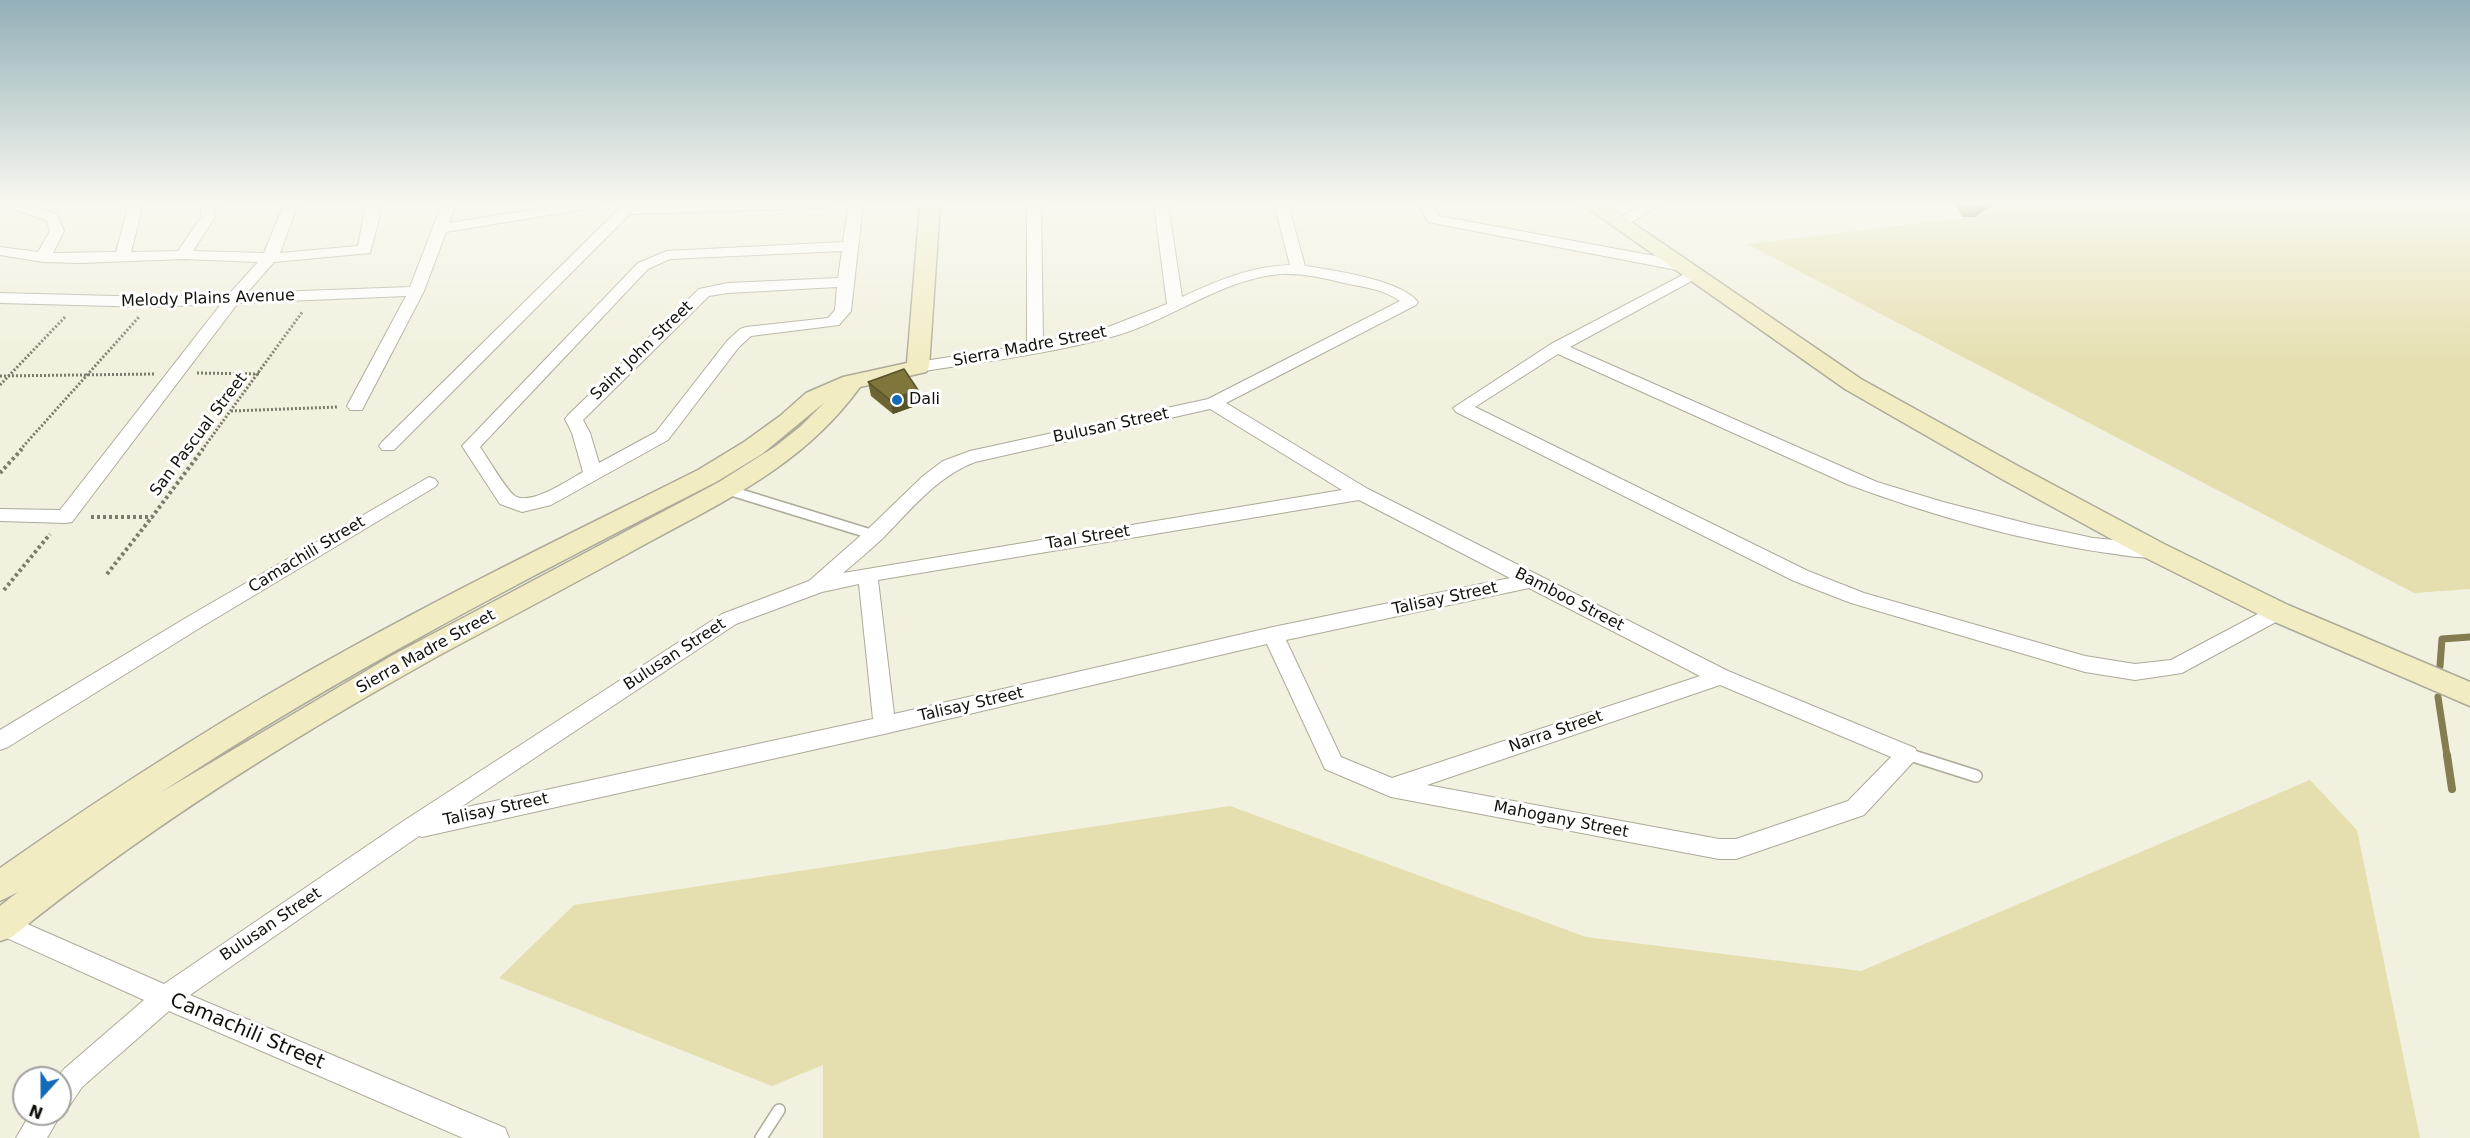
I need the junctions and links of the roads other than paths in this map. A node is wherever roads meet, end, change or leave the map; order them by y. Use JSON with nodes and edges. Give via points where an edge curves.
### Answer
{"nodes":[{"id":1,"x":244,"y":257,"type":"edge"},
{"id":2,"x":281,"y":257,"type":"edge"},
{"id":3,"x":429,"y":257,"type":"edge"},
{"id":4,"x":578,"y":257,"type":"edge"},
{"id":5,"x":663,"y":257,"type":"edge"},
{"id":6,"x":848,"y":257,"type":"edge"},
{"id":7,"x":926,"y":257,"type":"edge"},
{"id":8,"x":1034,"y":257,"type":"edge"},
{"id":9,"x":1168,"y":257,"type":"edge"},
{"id":10,"x":1295,"y":257,"type":"edge"},
{"id":11,"x":1624,"y":257,"type":"edge"},
{"id":12,"x":1670,"y":257,"type":"edge"},
{"id":13,"x":270,"y":258,"type":"junction"},
{"id":14,"x":1299,"y":270,"type":"junction"},
{"id":15,"x":1688,"y":270,"type":"junction"},
{"id":16,"x":844,"y":282,"type":"junction"},
{"id":17,"x":416,"y":291,"type":"junction"},
{"id":18,"x":0,"y":298,"type":"edge"},
{"id":19,"x":234,"y":299,"type":"junction"},
{"id":20,"x":1410,"y":302,"type":"joint"},
{"id":21,"x":1175,"y":306,"type":"junction"},
{"id":22,"x":1557,"y":346,"type":"junction"},
{"id":23,"x":1035,"y":348,"type":"junction"},
{"id":24,"x":918,"y":367,"type":"junction"},
{"id":25,"x":851,"y":382,"type":"junction"},
{"id":26,"x":1213,"y":403,"type":"junction"},
{"id":27,"x":356,"y":406,"type":"road end"},
{"id":28,"x":388,"y":446,"type":"dead end"},
{"id":29,"x":592,"y":472,"type":"junction"},
{"id":30,"x":429,"y":483,"type":"dead end"},
{"id":31,"x":726,"y":489,"type":"junction"},
{"id":32,"x":1361,"y":493,"type":"junction"},
{"id":33,"x":0,"y":515,"type":"edge"},
{"id":34,"x":874,"y":535,"type":"junction"},
{"id":35,"x":2155,"y":551,"type":"junction"},
{"id":36,"x":557,"y":566,"type":"junction"},
{"id":37,"x":868,"y":575,"type":"junction"},
{"id":38,"x":1531,"y":581,"type":"junction"},
{"id":39,"x":816,"y":586,"type":"junction"},
{"id":40,"x":2278,"y":612,"type":"junction"},
{"id":41,"x":1273,"y":635,"type":"junction"},
{"id":42,"x":1721,"y":677,"type":"junction"},
{"id":43,"x":2470,"y":695,"type":"edge"},
{"id":44,"x":884,"y":725,"type":"junction"},
{"id":45,"x":0,"y":741,"type":"edge"},
{"id":46,"x":1907,"y":754,"type":"junction"},
{"id":47,"x":1976,"y":776,"type":"dead end"},
{"id":48,"x":1391,"y":788,"type":"junction"},
{"id":49,"x":410,"y":829,"type":"junction"},
{"id":50,"x":0,"y":886,"type":"edge"},
{"id":51,"x":1,"y":924,"type":"edge"},
{"id":52,"x":166,"y":997,"type":"junction"},
{"id":53,"x":72,"y":1079,"type":"edge"},
{"id":54,"x":779,"y":1110,"type":"dead end"},
{"id":55,"x":495,"y":1138,"type":"edge"},
{"id":56,"x":760,"y":1138,"type":"edge"}],
"edges":[{"from":1,"to":13,"type":"street"},
{"from":2,"to":13,"type":"street"},
{"from":3,"to":17,"type":"street"},
{"from":4,"to":28,"type":"street"},
{"from":5,"to":29,"type":"street","via":[[643,267],[471,446],[507,500],[522,506],[544,501]]},
{"from":6,"to":16,"type":"street"},
{"from":7,"to":24,"type":"main road"},
{"from":8,"to":23,"type":"street"},
{"from":9,"to":21,"type":"street"},
{"from":10,"to":14,"type":"street"},
{"from":11,"to":15,"type":"street"},
{"from":12,"to":15,"type":"main road"},
{"from":13,"to":19,"type":"street"},
{"from":14,"to":20,"type":"street","name":"Sierra Madre Street","via":[[1389,288]]},
{"from":14,"to":21,"type":"street","name":"Sierra Madre Street","via":[[1238,279]]},
{"from":15,"to":22,"type":"street"},
{"from":15,"to":35,"type":"main road","via":[[1852,384]]},
{"from":16,"to":29,"type":"street","via":[[843,311],[833,322],[746,332],[662,436]]},
{"from":16,"to":29,"type":"street","name":"Saint John Street","via":[[704,292],[574,419]]},
{"from":17,"to":19,"type":"street","name":"Melody Plains Avenue"},
{"from":17,"to":27,"type":"street"},
{"from":18,"to":19,"type":"street","name":"Melody Plains Avenue","via":[[152,302]]},
{"from":19,"to":33,"type":"street","via":[[65,517]]},
{"from":20,"to":26,"type":"street","name":"Bulusan Street"},
{"from":21,"to":23,"type":"street","name":"Sierra Madre Street","via":[[1110,333]]},
{"from":22,"to":35,"type":"street","via":[[1890,494],[2071,542]]},
{"from":22,"to":40,"type":"street","via":[[1462,408],[1801,576],[1858,598],[2085,664],[2135,672],[2175,667]]},
{"from":23,"to":24,"type":"street","name":"Sierra Madre Street"},
{"from":24,"to":25,"type":"main road","name":"Sierra Madre Street"},
{"from":25,"to":31,"type":"main road","name":"Sierra Madre Street","via":[[836,406],[810,430]]},
{"from":25,"to":36,"type":"main road","name":"Sierra Madre Street","via":[[814,398],[753,447]]},
{"from":26,"to":32,"type":"street","name":"Bamboo Street"},
{"from":26,"to":34,"type":"street","name":"Bulusan Street","via":[[949,465]]},
{"from":30,"to":45,"type":"street","name":"Camachili Street"},
{"from":31,"to":34,"type":"lane"},
{"from":31,"to":36,"type":"main road","name":"Sierra Madre Street"},
{"from":32,"to":37,"type":"street","name":"Taal Street"},
{"from":32,"to":38,"type":"street","name":"Bamboo Street"},
{"from":34,"to":39,"type":"street","name":"Bulusan Street"},
{"from":35,"to":40,"type":"main road"},
{"from":36,"to":50,"type":"main road","name":"Sierra Madre Street","via":[[410,627],[157,778]]},
{"from":36,"to":51,"type":"main road","name":"Sierra Madre Street","via":[[429,648],[270,740],[98,852]]},
{"from":37,"to":39,"type":"street","name":"Taal Street"},
{"from":37,"to":44,"type":"street"},
{"from":38,"to":41,"type":"street","name":"Talisay Street"},
{"from":38,"to":42,"type":"street","name":"Bamboo Street"},
{"from":39,"to":49,"type":"street","name":"Bulusan Street","via":[[729,619]]},
{"from":40,"to":43,"type":"main road"},
{"from":41,"to":44,"type":"street","name":"Talisay Street"},
{"from":41,"to":48,"type":"street","name":"Mahogany Street","via":[[1333,763]]},
{"from":42,"to":46,"type":"street","name":"Bamboo Street"},
{"from":42,"to":48,"type":"street","name":"Narra Street"},
{"from":44,"to":49,"type":"street","name":"Talisay Street"},
{"from":46,"to":47,"type":"lane"},
{"from":46,"to":48,"type":"street","name":"Mahogany Street","via":[[1856,808],[1736,849]]},
{"from":49,"to":52,"type":"street","name":"Bulusan Street"},
{"from":51,"to":52,"type":"street","name":"Camachili Street"},
{"from":52,"to":53,"type":"street","name":"Bulusan Street"},
{"from":52,"to":55,"type":"street","name":"Camachili Street"},
{"from":54,"to":56,"type":"lane"}]}
